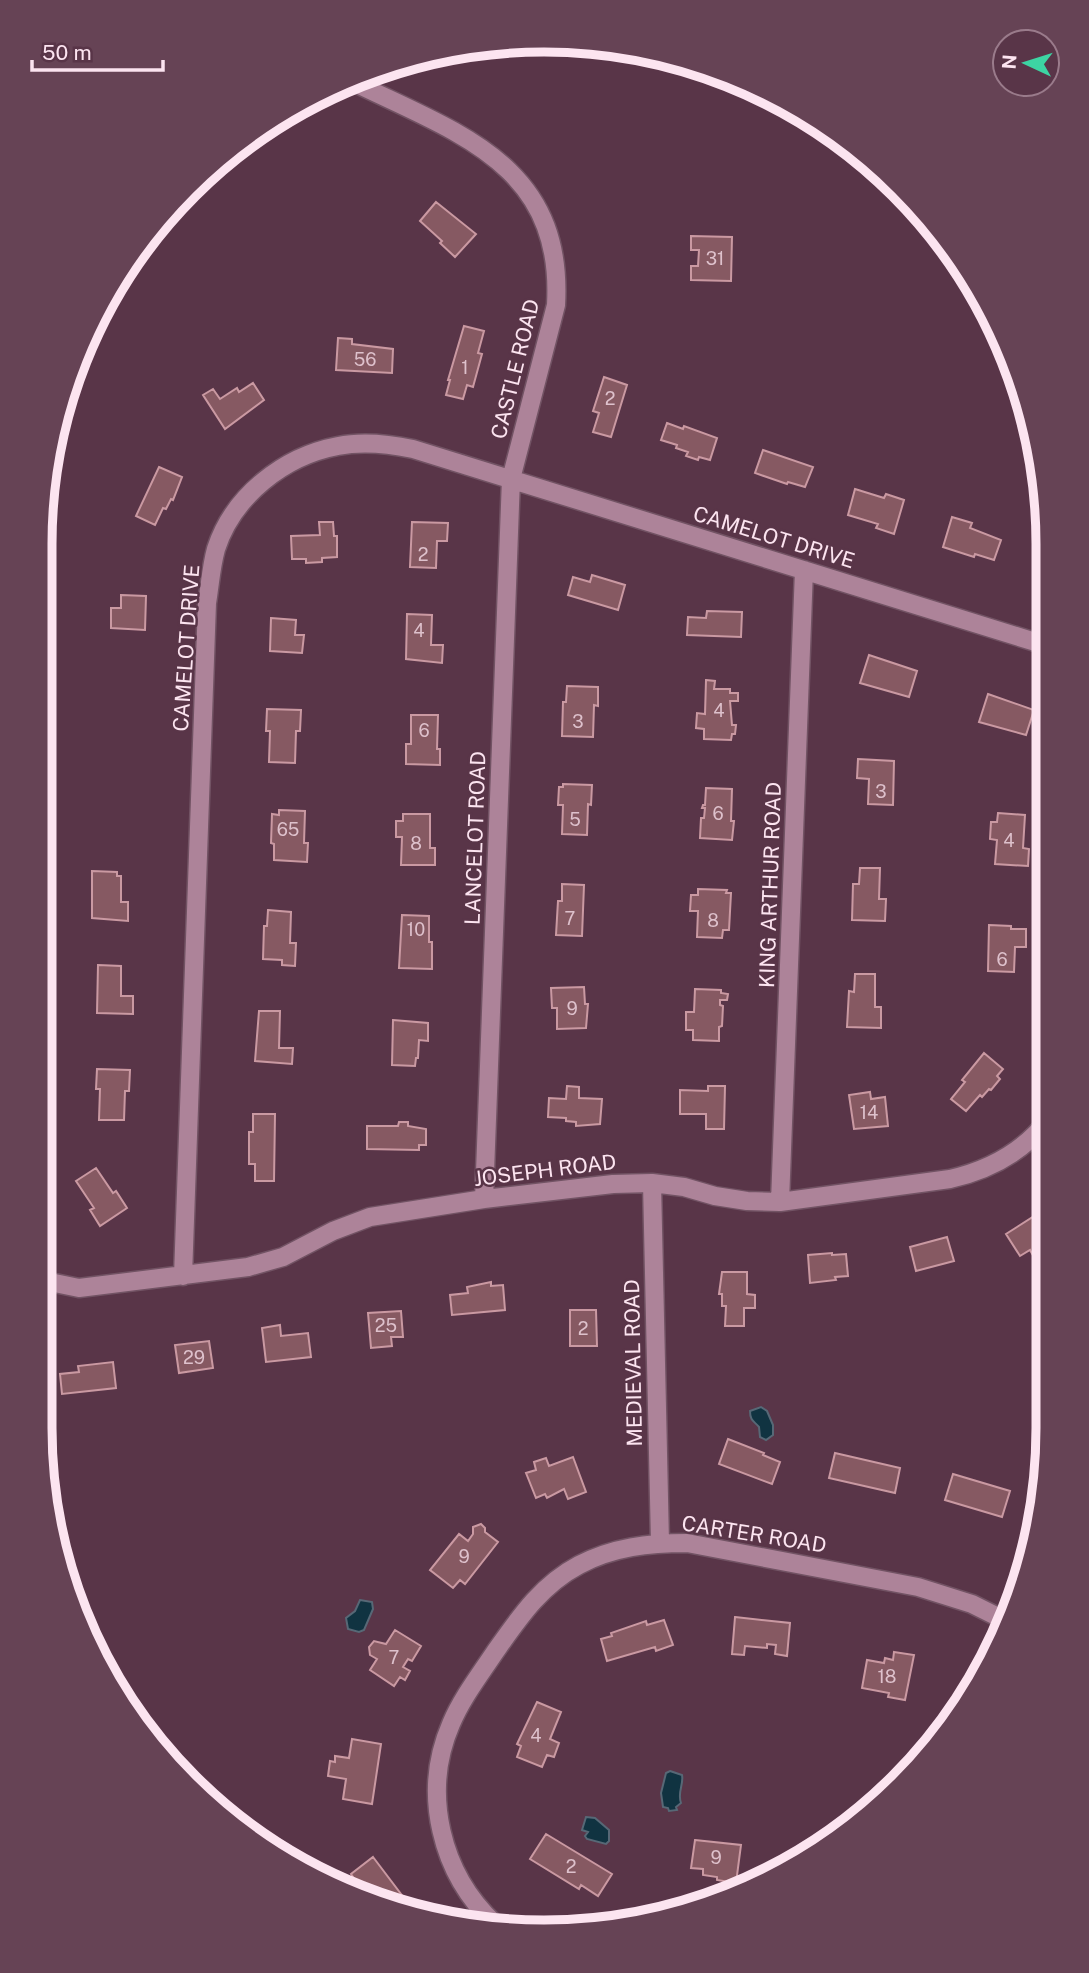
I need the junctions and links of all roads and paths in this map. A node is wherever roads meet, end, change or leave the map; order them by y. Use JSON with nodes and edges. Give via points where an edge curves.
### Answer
{"nodes":[{"id":1,"x":364,"y":87,"type":"edge"},
{"id":2,"x":511,"y":479,"type":"junction"},
{"id":3,"x":804,"y":570,"type":"junction"},
{"id":4,"x":1036,"y":642,"type":"edge"},
{"id":5,"x":1036,"y":1135,"type":"edge"},
{"id":6,"x":652,"y":1183,"type":"junction"},
{"id":7,"x":484,"y":1199,"type":"junction"},
{"id":8,"x":780,"y":1202,"type":"junction"},
{"id":9,"x":183,"y":1276,"type":"junction"},
{"id":10,"x":52,"y":1283,"type":"edge"},
{"id":11,"x":660,"y":1543,"type":"junction"},
{"id":12,"x":999,"y":1617,"type":"edge"},
{"id":13,"x":487,"y":1917,"type":"edge"}],
"edges":[{"from":1,"to":2,"type":"street","name":"CASTLE ROAD","via":[[462,136],[504,164],[537,205],[547,228],[555,253],[556,305]]},
{"from":2,"to":3,"type":"street","name":"CAMELOT DRIVE"},
{"from":2,"to":7,"type":"street","name":"LANCELOT ROAD"},
{"from":2,"to":9,"type":"street","name":"CAMELOT DRIVE","via":[[413,449],[376,444],[338,446],[273,473],[235,512],[217,547],[207,603]]},
{"from":3,"to":4,"type":"street","name":"CAMELOT DRIVE"},
{"from":3,"to":8,"type":"street","name":"KING ARTHUR ROAD"},
{"from":5,"to":8,"type":"street","name":"JOSEPH ROAD","via":[[1016,1152],[950,1179]]},
{"from":6,"to":7,"type":"street","name":"JOSEPH ROAD"},
{"from":6,"to":8,"type":"street","name":"JOSEPH ROAD","via":[[747,1201]]},
{"from":6,"to":11,"type":"street","name":"MEDIEVAL ROAD"},
{"from":7,"to":9,"type":"street","name":"JOSEPH ROAD","via":[[370,1217],[267,1263]]},
{"from":9,"to":10,"type":"street","name":"JOSEPH ROAD","via":[[79,1289]]},
{"from":11,"to":12,"type":"street","name":"CARTER ROAD","via":[[699,1546],[918,1587]]},
{"from":11,"to":13,"type":"street","name":"CARTER ROAD","via":[[598,1556],[576,1566],[536,1597],[463,1699],[450,1727],[438,1784],[444,1845],[461,1885]]}]}
